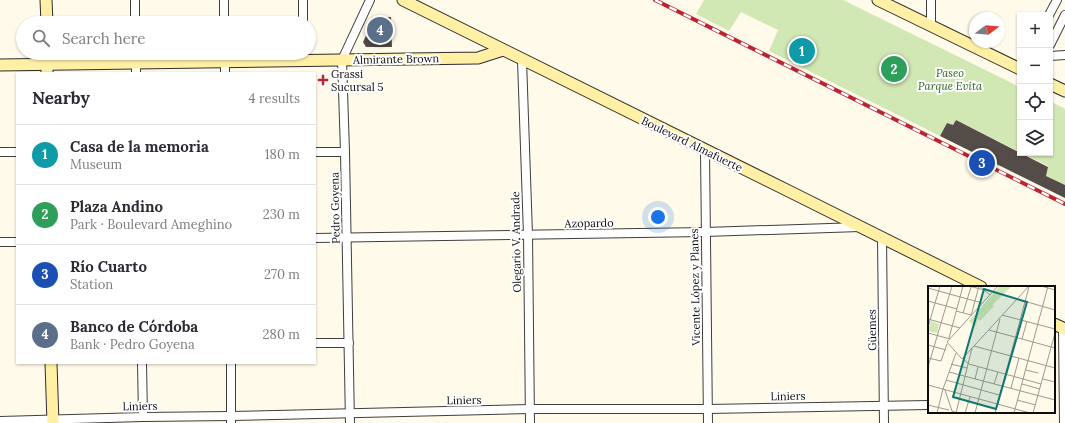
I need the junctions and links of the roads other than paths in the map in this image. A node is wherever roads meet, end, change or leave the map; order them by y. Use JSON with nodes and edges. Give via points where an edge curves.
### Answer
{"nodes":[{"id":1,"x":46,"y":0,"type":"edge"},
{"id":2,"x":135,"y":0,"type":"edge"},
{"id":3,"x":224,"y":0,"type":"edge"},
{"id":4,"x":303,"y":0,"type":"edge"},
{"id":5,"x":370,"y":0,"type":"edge"},
{"id":6,"x":403,"y":0,"type":"edge"},
{"id":7,"x":878,"y":0,"type":"edge"},
{"id":8,"x":931,"y":0,"type":"edge"},
{"id":9,"x":1056,"y":0,"type":"edge"},
{"id":10,"x":1050,"y":12,"type":"edge"},
{"id":11,"x":1065,"y":15,"type":"edge"},
{"id":12,"x":47,"y":16,"type":"edge"},
{"id":13,"x":135,"y":16,"type":"edge"},
{"id":14,"x":224,"y":16,"type":"edge"},
{"id":15,"x":303,"y":16,"type":"edge"},
{"id":16,"x":931,"y":26,"type":"junction"},
{"id":17,"x":1053,"y":39,"type":"edge"},
{"id":18,"x":503,"y":50,"type":"junction"},
{"id":19,"x":1065,"y":55,"type":"edge"},
{"id":20,"x":1053,"y":56,"type":"edge"},
{"id":21,"x":316,"y":58,"type":"edge"},
{"id":22,"x":180,"y":60,"type":"edge"},
{"id":23,"x":225,"y":60,"type":"edge"},
{"id":24,"x":342,"y":60,"type":"junction"},
{"id":25,"x":522,"y":60,"type":"junction"},
{"id":26,"x":136,"y":63,"type":"edge"},
{"id":27,"x":0,"y":65,"type":"edge"},
{"id":28,"x":1017,"y":68,"type":"edge"},
{"id":29,"x":47,"y":69,"type":"edge"},
{"id":30,"x":225,"y":72,"type":"edge"},
{"id":31,"x":1053,"y":85,"type":"edge"},
{"id":32,"x":1065,"y":91,"type":"edge"},
{"id":33,"x":705,"y":150,"type":"junction"},
{"id":34,"x":0,"y":152,"type":"edge"},
{"id":35,"x":16,"y":152,"type":"edge"},
{"id":36,"x":316,"y":152,"type":"edge"},
{"id":37,"x":345,"y":152,"type":"junction"},
{"id":38,"x":863,"y":227,"type":"junction"},
{"id":39,"x":705,"y":232,"type":"junction"},
{"id":40,"x":528,"y":235,"type":"junction"},
{"id":41,"x":882,"y":237,"type":"junction"},
{"id":42,"x":316,"y":238,"type":"edge"},
{"id":43,"x":347,"y":238,"type":"junction"},
{"id":44,"x":0,"y":242,"type":"edge"},
{"id":45,"x":16,"y":242,"type":"edge"},
{"id":46,"x":979,"y":286,"type":"edge"},
{"id":47,"x":1061,"y":327,"type":"edge"},
{"id":48,"x":316,"y":343,"type":"edge"},
{"id":49,"x":349,"y":343,"type":"junction"},
{"id":50,"x":52,"y":364,"type":"edge"},
{"id":51,"x":142,"y":364,"type":"edge"},
{"id":52,"x":231,"y":364,"type":"edge"},
{"id":53,"x":1064,"y":404,"type":"edge"},
{"id":54,"x":928,"y":405,"type":"edge"},
{"id":55,"x":884,"y":406,"type":"junction"},
{"id":56,"x":530,"y":409,"type":"junction"},
{"id":57,"x":708,"y":409,"type":"junction"},
{"id":58,"x":350,"y":413,"type":"junction"},
{"id":59,"x":143,"y":417,"type":"junction"},
{"id":60,"x":231,"y":420,"type":"edge"},
{"id":61,"x":0,"y":421,"type":"edge"},
{"id":62,"x":53,"y":422,"type":"edge"},
{"id":63,"x":350,"y":423,"type":"edge"},
{"id":64,"x":530,"y":423,"type":"edge"},
{"id":65,"x":708,"y":423,"type":"edge"},
{"id":66,"x":884,"y":423,"type":"edge"},
{"id":67,"x":1064,"y":423,"type":"edge"}],
"edges":[{"from":1,"to":12,"type":"main road"},
{"from":2,"to":13,"type":"street"},
{"from":3,"to":14,"type":"street"},
{"from":4,"to":15,"type":"street"},
{"from":5,"to":24,"type":"street","name":"Pedro Goyena"},
{"from":6,"to":18,"type":"main road","name":"Boulevard Almafuerte"},
{"from":7,"to":16,"type":"main road"},
{"from":8,"to":16,"type":"street"},
{"from":9,"to":10,"type":"street"},
{"from":11,"to":17,"type":"street"},
{"from":16,"to":28,"type":"main road"},
{"from":18,"to":24,"type":"main road","name":"Almirante Brown","via":[[478,58]]},
{"from":18,"to":25,"type":"main road","name":"Boulevard Almafuerte"},
{"from":19,"to":20,"type":"street"},
{"from":21,"to":24,"type":"main road","name":"Almirante Brown"},
{"from":22,"to":26,"type":"main road","name":"Almirante Brown"},
{"from":23,"to":30,"type":"street"},
{"from":24,"to":37,"type":"street","name":"Pedro Goyena"},
{"from":25,"to":33,"type":"main road","name":"Boulevard Almafuerte"},
{"from":25,"to":40,"type":"street","name":"Olegario V. Andrade"},
{"from":26,"to":29,"type":"main road","name":"Almirante Brown"},
{"from":27,"to":29,"type":"main road","name":"Almirante Brown"},
{"from":31,"to":32,"type":"main road"},
{"from":33,"to":38,"type":"main road","name":"Boulevard Almafuerte"},
{"from":33,"to":39,"type":"street","name":"Vicente López y Planes"},
{"from":34,"to":35,"type":"street"},
{"from":36,"to":37,"type":"street"},
{"from":37,"to":43,"type":"street","name":"Pedro Goyena"},
{"from":38,"to":39,"type":"street","name":"Azopardo"},
{"from":38,"to":41,"type":"main road","name":"Boulevard Almafuerte"},
{"from":39,"to":40,"type":"street","name":"Azopardo"},
{"from":39,"to":57,"type":"street","name":"Vicente López y Planes"},
{"from":40,"to":43,"type":"street","name":"Azopardo"},
{"from":40,"to":56,"type":"street","name":"Olegario V. Andrade"},
{"from":41,"to":46,"type":"main road","name":"Boulevard Almafuerte"},
{"from":41,"to":55,"type":"street","name":"Güemes"},
{"from":42,"to":43,"type":"street","name":"Azopardo"},
{"from":43,"to":49,"type":"street","name":"Pedro Goyena"},
{"from":44,"to":45,"type":"street"},
{"from":47,"to":53,"type":"street"},
{"from":48,"to":49,"type":"street"},
{"from":49,"to":58,"type":"street","name":"Pedro Goyena"},
{"from":50,"to":62,"type":"main road"},
{"from":51,"to":59,"type":"street"},
{"from":52,"to":60,"type":"street"},
{"from":53,"to":67,"type":"street"},
{"from":54,"to":55,"type":"street","name":"Liniers"},
{"from":55,"to":57,"type":"street","name":"Liniers"},
{"from":55,"to":66,"type":"street","name":"Güemes"},
{"from":56,"to":57,"type":"street","name":"Liniers"},
{"from":56,"to":58,"type":"street","name":"Liniers"},
{"from":56,"to":64,"type":"street","name":"Olegario V. Andrade"},
{"from":57,"to":65,"type":"street","name":"Vicente López y Planes"},
{"from":58,"to":60,"type":"street","name":"Liniers"},
{"from":58,"to":63,"type":"street","name":"Pedro Goyena"},
{"from":59,"to":60,"type":"street","name":"Liniers"},
{"from":59,"to":62,"type":"street","name":"Liniers"},
{"from":61,"to":62,"type":"street","name":"Liniers"}]}
